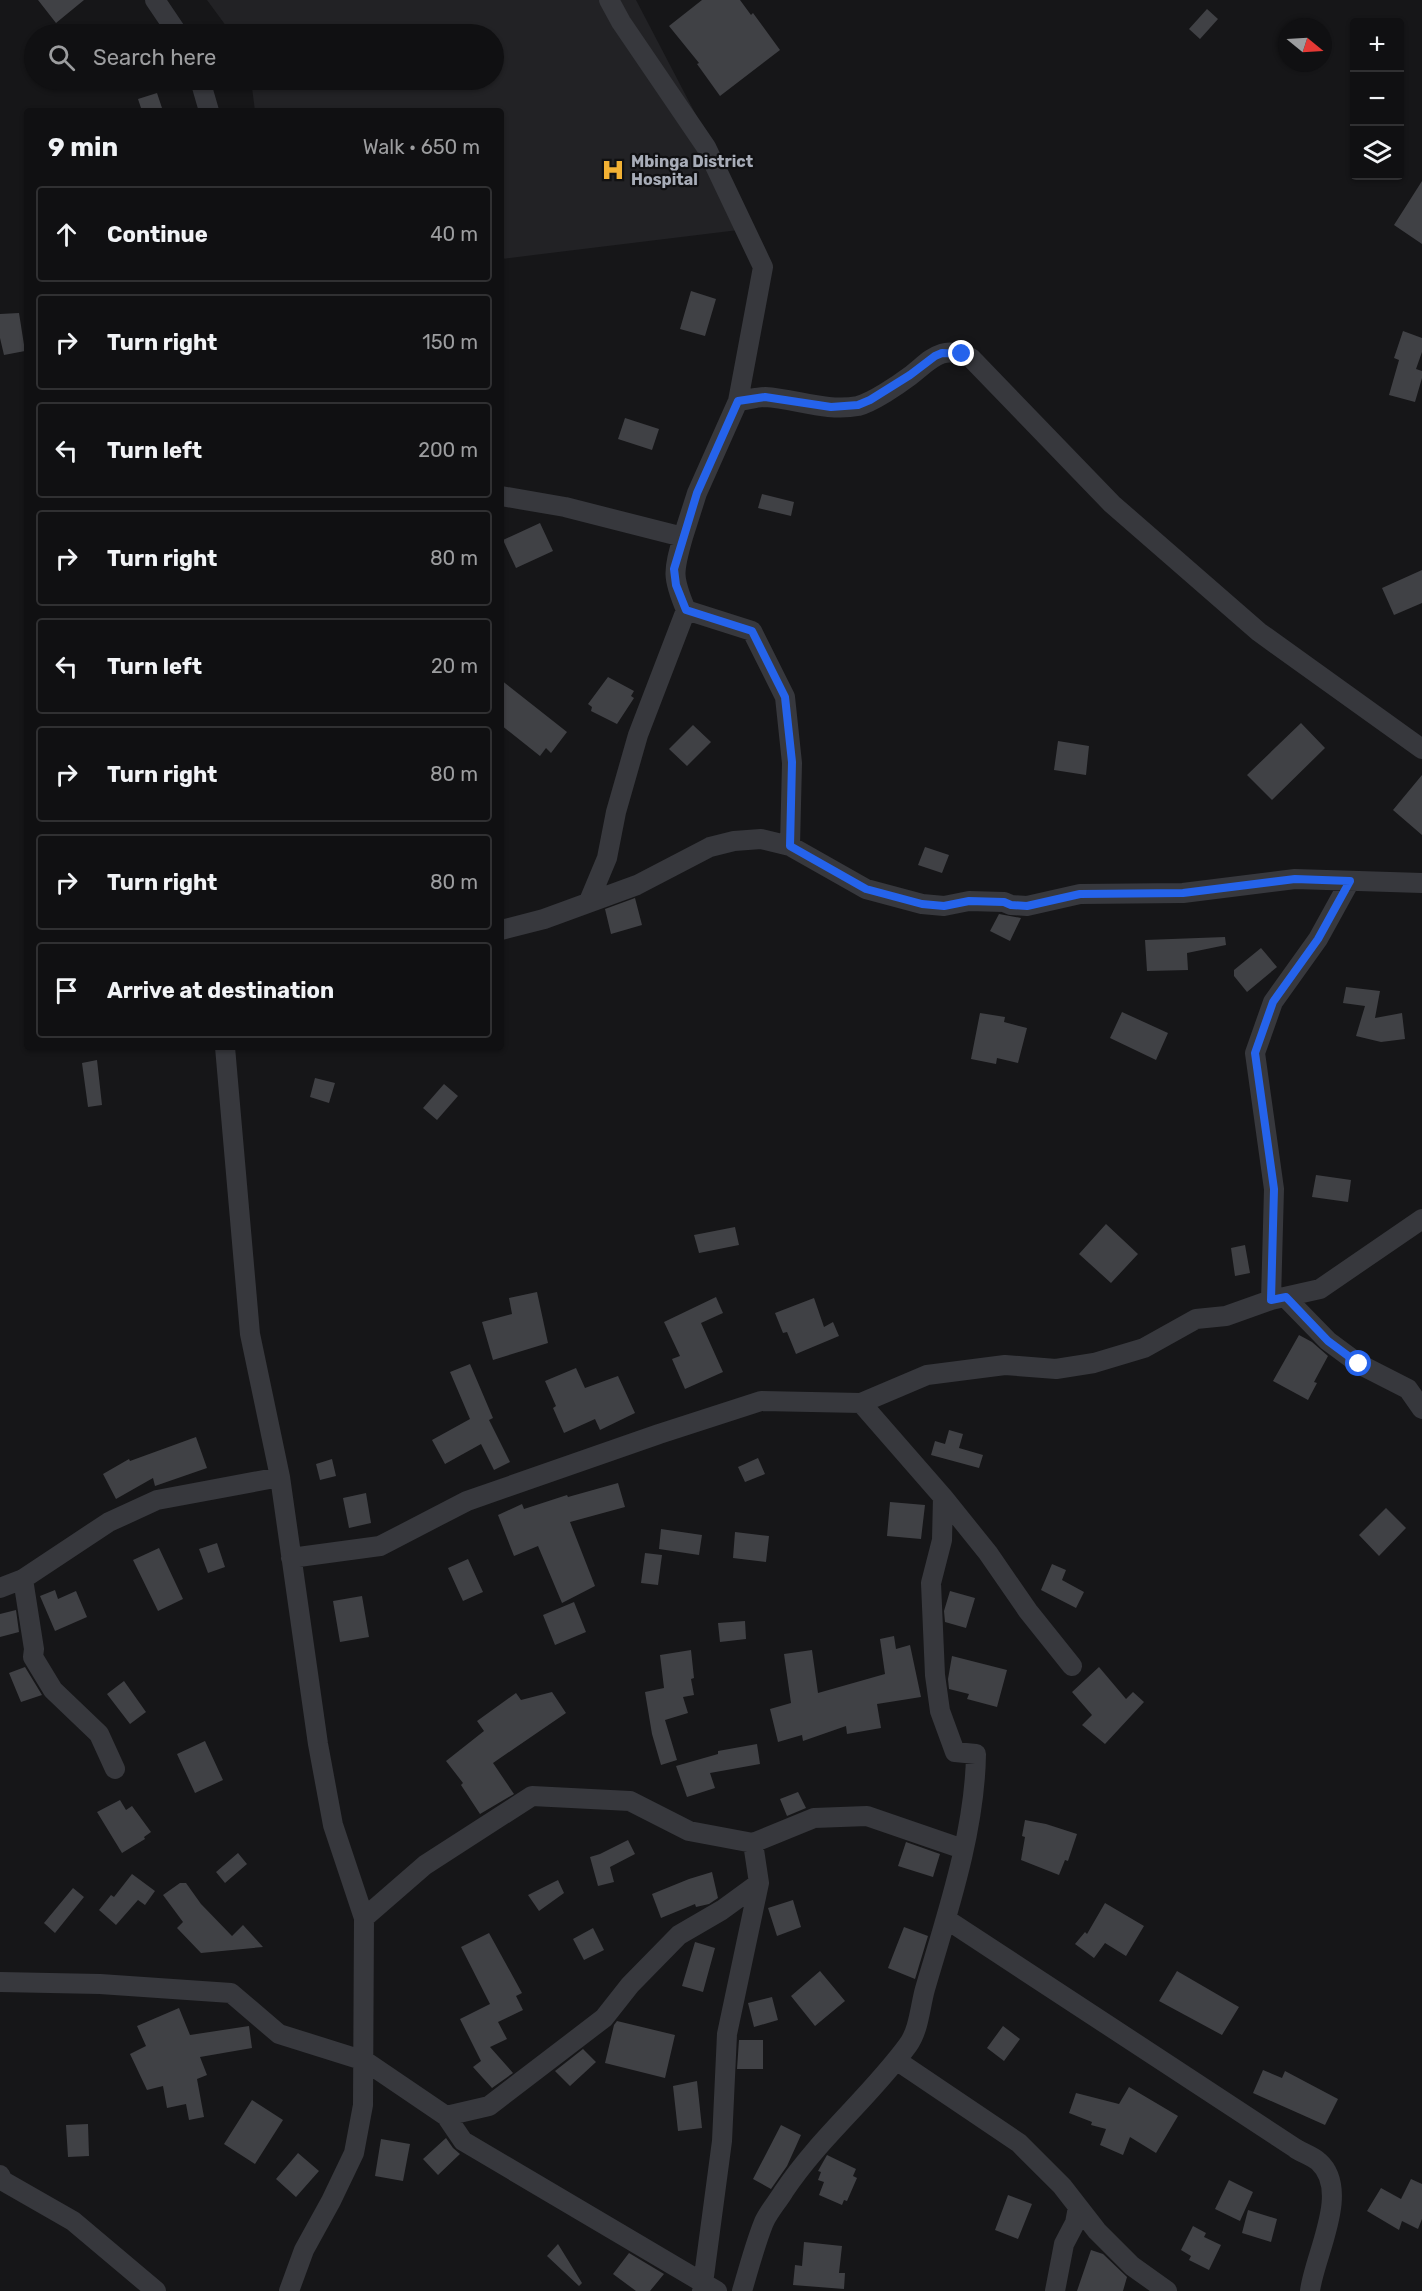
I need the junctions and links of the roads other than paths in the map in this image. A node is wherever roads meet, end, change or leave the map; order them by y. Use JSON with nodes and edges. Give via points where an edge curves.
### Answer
{"nodes":[{"id":1,"x":155,"y":0,"type":"edge"},
{"id":2,"x":609,"y":0,"type":"edge"},
{"id":3,"x":171,"y":24,"type":"edge"},
{"id":4,"x":203,"y":90,"type":"edge"},
{"id":5,"x":208,"y":108,"type":"edge"},
{"id":6,"x":738,"y":401,"type":"junction"},
{"id":7,"x":504,"y":497,"type":"edge"},
{"id":8,"x":683,"y":537,"type":"junction"},
{"id":9,"x":686,"y":610,"type":"junction"},
{"id":10,"x":1422,"y":749,"type":"edge"},
{"id":11,"x":790,"y":846,"type":"junction"},
{"id":12,"x":1350,"y":881,"type":"junction"},
{"id":13,"x":1422,"y":883,"type":"edge"},
{"id":14,"x":589,"y":901,"type":"junction"},
{"id":15,"x":504,"y":929,"type":"edge"},
{"id":16,"x":225,"y":1050,"type":"edge"},
{"id":17,"x":1422,"y":1219,"type":"edge"},
{"id":18,"x":1278,"y":1299,"type":"junction"},
{"id":19,"x":861,"y":1403,"type":"junction"},
{"id":20,"x":1422,"y":1409,"type":"edge"},
{"id":21,"x":280,"y":1477,"type":"junction"},
{"id":22,"x":943,"y":1497,"type":"junction"},
{"id":23,"x":291,"y":1558,"type":"junction"},
{"id":24,"x":23,"y":1579,"type":"junction"},
{"id":25,"x":0,"y":1588,"type":"edge"},
{"id":26,"x":1072,"y":1666,"type":"dead end"},
{"id":27,"x":115,"y":1769,"type":"dead end"},
{"id":28,"x":753,"y":1843,"type":"junction"},
{"id":29,"x":963,"y":1849,"type":"junction"},
{"id":30,"x":759,"y":1883,"type":"junction"},
{"id":31,"x":364,"y":1918,"type":"junction"},
{"id":32,"x":946,"y":1919,"type":"junction"},
{"id":33,"x":0,"y":1982,"type":"edge"},
{"id":34,"x":896,"y":2060,"type":"junction"},
{"id":35,"x":365,"y":2061,"type":"junction"},
{"id":36,"x":446,"y":2116,"type":"junction"},
{"id":37,"x":0,"y":2175,"type":"edge"},
{"id":38,"x":1078,"y":2207,"type":"junction"},
{"id":39,"x":707,"y":2288,"type":"edge"},
{"id":40,"x":156,"y":2291,"type":"edge"},
{"id":41,"x":289,"y":2291,"type":"edge"},
{"id":42,"x":742,"y":2291,"type":"edge"},
{"id":43,"x":1055,"y":2291,"type":"edge"},
{"id":44,"x":1167,"y":2291,"type":"edge"},
{"id":45,"x":1310,"y":2291,"type":"edge"}],
"edges":[{"from":1,"to":3,"type":"street"},
{"from":2,"to":6,"type":"street","via":[[706,147],[763,267]]},
{"from":4,"to":5,"type":"street"},
{"from":6,"to":8,"type":"street","via":[[697,493]]},
{"from":6,"to":10,"type":"street","via":[[765,397],[831,407],[858,405],[935,356],[952,353],[971,358],[1112,504],[1259,632]]},
{"from":7,"to":8,"type":"street","via":[[565,507]]},
{"from":8,"to":9,"type":"street","via":[[674,569]]},
{"from":9,"to":11,"type":"street","via":[[752,631],[785,697],[792,762]]},
{"from":9,"to":14,"type":"street","via":[[638,735],[607,858]]},
{"from":11,"to":12,"type":"street","via":[[866,889],[944,906],[969,901],[1027,906],[1080,894],[1183,893],[1295,879]]},
{"from":11,"to":14,"type":"street","via":[[760,839],[710,847],[637,885]]},
{"from":12,"to":13,"type":"street"},
{"from":12,"to":18,"type":"street","via":[[1318,939],[1273,1002],[1255,1053],[1274,1189]]},
{"from":14,"to":15,"type":"street","via":[[544,920]]},
{"from":16,"to":21,"type":"street","via":[[250,1334]]},
{"from":17,"to":18,"type":"street","via":[[1320,1289]]},
{"from":18,"to":19,"type":"street","via":[[1226,1316],[1196,1319],[1144,1348],[1094,1362],[1056,1369],[1005,1365],[927,1375]]},
{"from":18,"to":20,"type":"street","via":[[1359,1364],[1408,1389]]},
{"from":19,"to":22,"type":"street"},
{"from":19,"to":23,"type":"street","via":[[761,1401],[467,1501],[380,1546]]},
{"from":21,"to":23,"type":"street"},
{"from":21,"to":24,"type":"street","via":[[157,1500],[109,1522]]},
{"from":22,"to":26,"type":"street"},
{"from":22,"to":29,"type":"street","via":[[942,1540],[931,1582],[935,1675],[940,1711],[955,1752],[976,1754]]},
{"from":23,"to":31,"type":"street","via":[[333,1825]]},
{"from":24,"to":25,"type":"street"},
{"from":24,"to":27,"type":"street","via":[[33,1657],[53,1689],[99,1734]]},
{"from":28,"to":29,"type":"street","via":[[814,1818],[867,1816]]},
{"from":28,"to":30,"type":"street"},
{"from":28,"to":31,"type":"street","via":[[689,1831],[630,1801],[532,1796],[425,1865]]},
{"from":29,"to":32,"type":"street"},
{"from":30,"to":36,"type":"street","via":[[679,1935],[604,2018],[489,2106]]},
{"from":30,"to":39,"type":"street","via":[[727,2034],[722,2141]]},
{"from":31,"to":35,"type":"street"},
{"from":32,"to":34,"type":"street","via":[[913,2034]]},
{"from":32,"to":45,"type":"street","via":[[1319,2162],[1330,2178],[1333,2198]]},
{"from":33,"to":35,"type":"street","via":[[231,1993],[279,2034]]},
{"from":34,"to":38,"type":"street","via":[[1019,2144]]},
{"from":34,"to":42,"type":"street","via":[[795,2175],[765,2221]]},
{"from":35,"to":36,"type":"street"},
{"from":35,"to":41,"type":"street","via":[[363,2105],[354,2153],[304,2250]]},
{"from":36,"to":39,"type":"street","via":[[463,2140]]},
{"from":37,"to":40,"type":"street","via":[[3,2181],[73,2222]]},
{"from":38,"to":43,"type":"street","via":[[1076,2223],[1064,2244]]},
{"from":38,"to":44,"type":"street","via":[[1132,2265]]}]}
